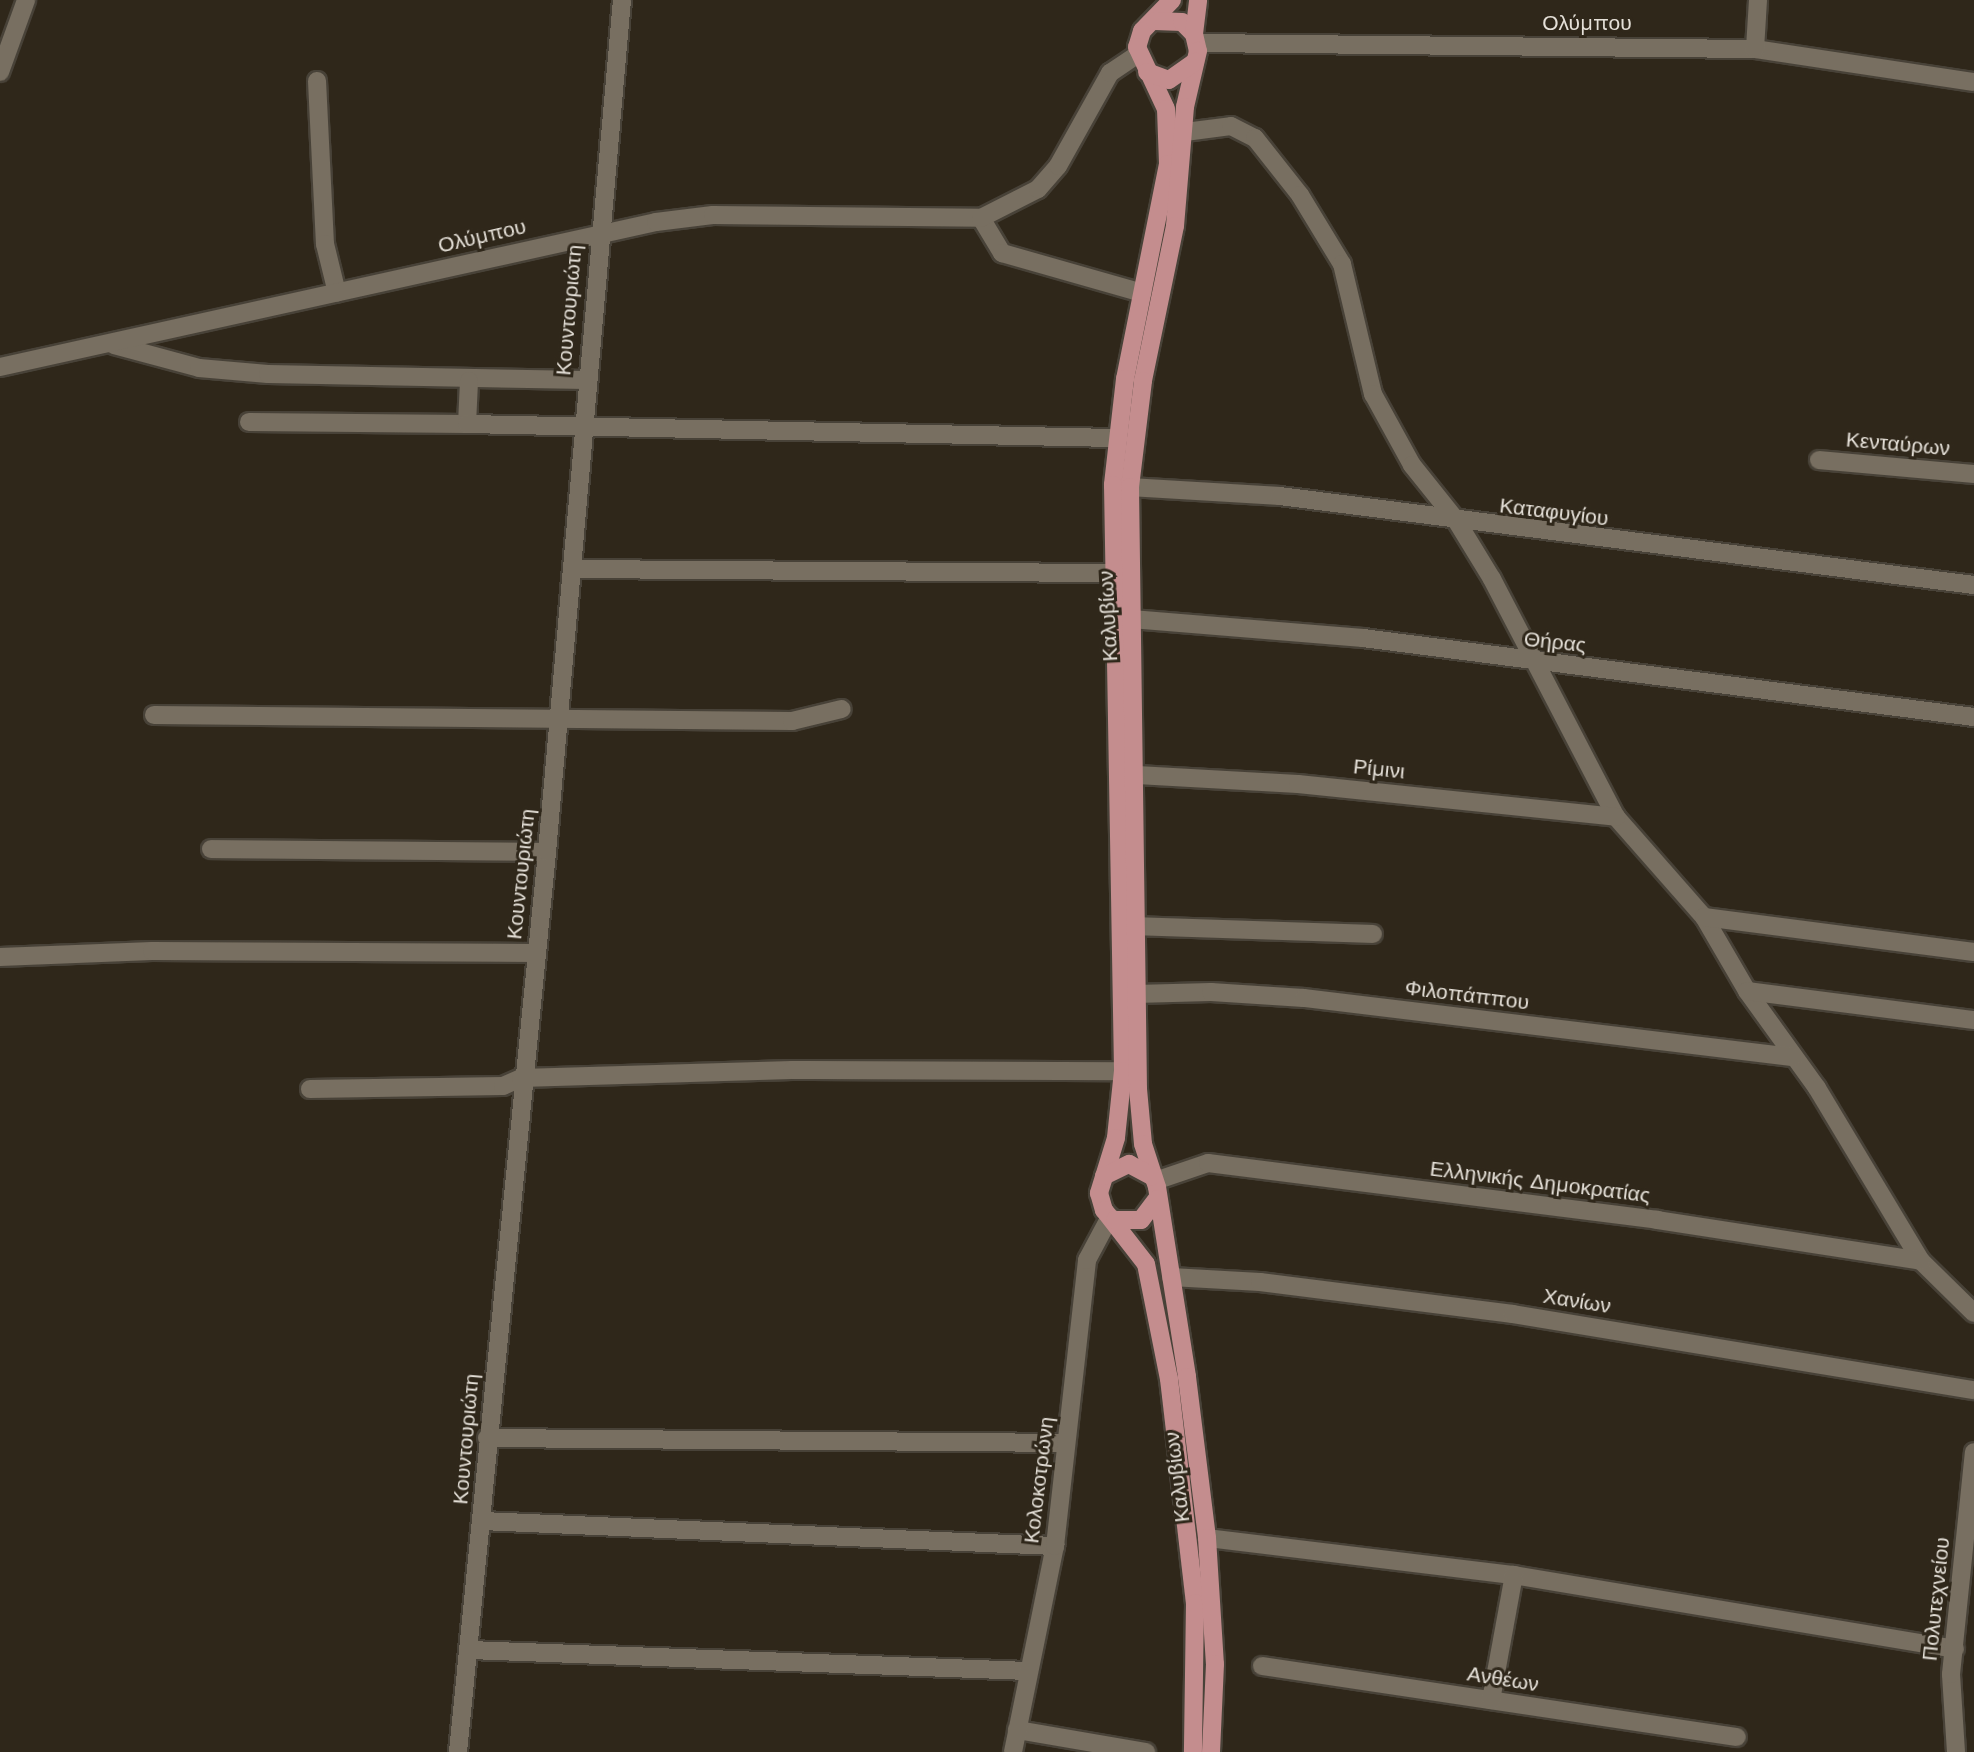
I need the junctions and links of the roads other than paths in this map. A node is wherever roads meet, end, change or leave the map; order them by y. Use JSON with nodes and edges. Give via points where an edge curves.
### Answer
{"nodes":[{"id":1,"x":26,"y":0,"type":"edge"},
{"id":2,"x":622,"y":0,"type":"edge"},
{"id":3,"x":1172,"y":0,"type":"edge"},
{"id":4,"x":1198,"y":0,"type":"edge"},
{"id":5,"x":1758,"y":0,"type":"edge"},
{"id":6,"x":1155,"y":21,"type":"junction"},
{"id":7,"x":1196,"y":45,"type":"junction"},
{"id":8,"x":1755,"y":50,"type":"junction"},
{"id":9,"x":1137,"y":55,"type":"junction"},
{"id":10,"x":0,"y":72,"type":"edge"},
{"id":11,"x":1147,"y":72,"type":"junction"},
{"id":12,"x":317,"y":81,"type":"dead end"},
{"id":13,"x":1974,"y":82,"type":"edge"},
{"id":14,"x":1185,"y":132,"type":"junction"},
{"id":15,"x":981,"y":218,"type":"junction"},
{"id":16,"x":598,"y":233,"type":"junction"},
{"id":17,"x":337,"y":293,"type":"junction"},
{"id":18,"x":1142,"y":293,"type":"junction"},
{"id":19,"x":111,"y":345,"type":"junction"},
{"id":20,"x":0,"y":367,"type":"edge"},
{"id":21,"x":586,"y":380,"type":"junction"},
{"id":22,"x":469,"y":381,"type":"junction"},
{"id":23,"x":249,"y":422,"type":"dead end"},
{"id":24,"x":467,"y":424,"type":"junction"},
{"id":25,"x":583,"y":430,"type":"junction"},
{"id":26,"x":1116,"y":438,"type":"junction"},
{"id":27,"x":1819,"y":460,"type":"dead end"},
{"id":28,"x":1974,"y":474,"type":"edge"},
{"id":29,"x":1129,"y":487,"type":"junction"},
{"id":30,"x":1456,"y":520,"type":"junction"},
{"id":31,"x":572,"y":569,"type":"junction"},
{"id":32,"x":1111,"y":573,"type":"junction"},
{"id":33,"x":1974,"y":585,"type":"edge"},
{"id":34,"x":1131,"y":619,"type":"junction"},
{"id":35,"x":1538,"y":663,"type":"junction"},
{"id":36,"x":842,"y":709,"type":"dead end"},
{"id":37,"x":154,"y":715,"type":"dead end"},
{"id":38,"x":1974,"y":717,"type":"edge"},
{"id":39,"x":559,"y":719,"type":"junction"},
{"id":40,"x":1137,"y":775,"type":"junction"},
{"id":41,"x":1616,"y":817,"type":"junction"},
{"id":42,"x":211,"y":849,"type":"dead end"},
{"id":43,"x":547,"y":852,"type":"junction"},
{"id":44,"x":1704,"y":917,"type":"junction"},
{"id":45,"x":1133,"y":926,"type":"junction"},
{"id":46,"x":1374,"y":934,"type":"dead end"},
{"id":47,"x":1974,"y":952,"type":"edge"},
{"id":48,"x":536,"y":953,"type":"junction"},
{"id":49,"x":0,"y":957,"type":"edge"},
{"id":50,"x":1747,"y":991,"type":"junction"},
{"id":51,"x":1135,"y":994,"type":"junction"},
{"id":52,"x":1974,"y":1020,"type":"edge"},
{"id":53,"x":1793,"y":1057,"type":"junction"},
{"id":54,"x":1123,"y":1071,"type":"junction"},
{"id":55,"x":521,"y":1078,"type":"junction"},
{"id":56,"x":310,"y":1089,"type":"dead end"},
{"id":57,"x":1104,"y":1176,"type":"junction"},
{"id":58,"x":1155,"y":1185,"type":"junction"},
{"id":59,"x":1113,"y":1218,"type":"junction"},
{"id":60,"x":1921,"y":1261,"type":"junction"},
{"id":61,"x":1171,"y":1276,"type":"junction"},
{"id":62,"x":1974,"y":1313,"type":"edge"},
{"id":63,"x":1974,"y":1390,"type":"edge"},
{"id":64,"x":486,"y":1437,"type":"junction"},
{"id":65,"x":1066,"y":1443,"type":"junction"},
{"id":66,"x":1974,"y":1452,"type":"edge"},
{"id":67,"x":1971,"y":1518,"type":"edge"},
{"id":68,"x":482,"y":1521,"type":"junction"},
{"id":69,"x":1207,"y":1538,"type":"junction"},
{"id":70,"x":1055,"y":1546,"type":"junction"},
{"id":71,"x":1514,"y":1575,"type":"junction"},
{"id":72,"x":1955,"y":1649,"type":"junction"},
{"id":73,"x":469,"y":1650,"type":"junction"},
{"id":74,"x":1262,"y":1666,"type":"dead end"},
{"id":75,"x":1029,"y":1671,"type":"junction"},
{"id":76,"x":1491,"y":1700,"type":"junction"},
{"id":77,"x":1017,"y":1730,"type":"junction"},
{"id":78,"x":1737,"y":1737,"type":"dead end"},
{"id":79,"x":458,"y":1752,"type":"edge"},
{"id":80,"x":1013,"y":1752,"type":"edge"},
{"id":81,"x":1146,"y":1752,"type":"edge"},
{"id":82,"x":1194,"y":1752,"type":"edge"},
{"id":83,"x":1211,"y":1752,"type":"edge"},
{"id":84,"x":1956,"y":1752,"type":"edge"}],
"edges":[{"from":1,"to":10,"type":"street"},
{"from":2,"to":16,"type":"street","name":"Κουντουριώτη"},
{"from":3,"to":6,"type":"main road"},
{"from":4,"to":7,"type":"main road","name":"Καλυβίων"},
{"from":5,"to":8,"type":"street"},
{"from":6,"to":7,"type":"main road","via":[[1182,22]]},
{"from":6,"to":9,"type":"main road","via":[[1142,31]]},
{"from":7,"to":8,"type":"street","name":"Ολύμπου"},
{"from":7,"to":11,"type":"main road","via":[[1181,76],[1169,80]]},
{"from":7,"to":14,"type":"main road","name":"Καλυβίων"},
{"from":8,"to":13,"type":"street","name":"Ολύμπου"},
{"from":9,"to":11,"type":"main road","name":"Καλυβίων"},
{"from":9,"to":15,"type":"street","via":[[1110,73],[1058,166],[1038,188],[1014,206]]},
{"from":11,"to":18,"type":"main road","name":"Καλυβίων","via":[[1166,109],[1168,164]]},
{"from":12,"to":17,"type":"street","via":[[325,244]]},
{"from":14,"to":29,"type":"main road","name":"Καλυβίων","via":[[1177,216],[1143,381]]},
{"from":14,"to":30,"type":"street","via":[[1231,126],[1255,138],[1300,195],[1342,264],[1373,394],[1412,465]]},
{"from":15,"to":16,"type":"street","name":"Ολύμπου","via":[[713,215]]},
{"from":15,"to":18,"type":"street","via":[[1002,253]]},
{"from":16,"to":17,"type":"street","name":"Ολύμπου"},
{"from":16,"to":21,"type":"street","name":"Κουντουριώτη"},
{"from":17,"to":19,"type":"street","name":"Ολύμπου"},
{"from":18,"to":26,"type":"main road","name":"Καλυβίων"},
{"from":19,"to":20,"type":"street","name":"Ολύμπου"},
{"from":19,"to":22,"type":"street","via":[[199,368]]},
{"from":21,"to":22,"type":"street"},
{"from":21,"to":25,"type":"street","name":"Κουντουριώτη"},
{"from":22,"to":24,"type":"street"},
{"from":23,"to":24,"type":"street"},
{"from":24,"to":25,"type":"street"},
{"from":25,"to":26,"type":"street"},
{"from":25,"to":31,"type":"street","name":"Κουντουριώτη"},
{"from":26,"to":32,"type":"main road","name":"Καλυβίων"},
{"from":27,"to":28,"type":"street","name":"Κενταύρων"},
{"from":29,"to":30,"type":"street","name":"Καταφυγίου","via":[[1280,496]]},
{"from":29,"to":34,"type":"main road","name":"Καλυβίων"},
{"from":30,"to":33,"type":"street","name":"Καταφυγίου"},
{"from":30,"to":35,"type":"street"},
{"from":31,"to":32,"type":"street"},
{"from":31,"to":39,"type":"street","name":"Κουντουριώτη"},
{"from":32,"to":54,"type":"main road","name":"Καλυβίων","via":[[1118,711]]},
{"from":34,"to":35,"type":"street","name":"Θήρας","via":[[1363,638]]},
{"from":34,"to":40,"type":"main road","name":"Καλυβίων"},
{"from":35,"to":38,"type":"street","name":"Θήρας"},
{"from":35,"to":41,"type":"street"},
{"from":36,"to":39,"type":"street","via":[[792,721]]},
{"from":37,"to":39,"type":"street"},
{"from":39,"to":43,"type":"street","name":"Κουντουριώτη"},
{"from":40,"to":41,"type":"street","name":"Ρίμινι","via":[[1298,784]]},
{"from":40,"to":45,"type":"main road","name":"Καλυβίων"},
{"from":41,"to":44,"type":"street"},
{"from":42,"to":43,"type":"street"},
{"from":43,"to":48,"type":"street","name":"Κουντουριώτη"},
{"from":44,"to":47,"type":"street"},
{"from":44,"to":50,"type":"street"},
{"from":45,"to":46,"type":"street"},
{"from":45,"to":51,"type":"main road","name":"Καλυβίων"},
{"from":48,"to":49,"type":"street","via":[[152,951]]},
{"from":48,"to":55,"type":"street","name":"Κουντουριώτη"},
{"from":50,"to":52,"type":"street"},
{"from":50,"to":53,"type":"street"},
{"from":51,"to":53,"type":"street","name":"Φιλοπάππου","via":[[1211,992],[1304,998]]},
{"from":51,"to":58,"type":"main road","name":"Καλυβίων","via":[[1143,1144]]},
{"from":53,"to":60,"type":"street"},
{"from":54,"to":55,"type":"street","via":[[792,1070]]},
{"from":54,"to":57,"type":"main road","name":"Καλυβίων","via":[[1121,1109]]},
{"from":55,"to":56,"type":"street","via":[[503,1086]]},
{"from":55,"to":64,"type":"street","name":"Κουντουριώτη"},
{"from":57,"to":58,"type":"main road","via":[[1129,1164]]},
{"from":57,"to":59,"type":"main road","name":"Καλυβίων","via":[[1100,1202]]},
{"from":58,"to":59,"type":"main road","via":[[1141,1220]]},
{"from":58,"to":60,"type":"street","name":"Ελληνικής Δημοκρατίας","via":[[1208,1163],[1657,1220]]},
{"from":58,"to":61,"type":"main road","name":"Καλυβίων"},
{"from":59,"to":65,"type":"street","name":"Κολοκοτρώνη","via":[[1087,1260]]},
{"from":59,"to":82,"type":"main road","name":"Καλυβίων","via":[[1146,1264],[1169,1379],[1195,1602]]},
{"from":60,"to":62,"type":"street"},
{"from":61,"to":63,"type":"street","name":"Χανίων","via":[[1260,1282],[1513,1314]]},
{"from":61,"to":69,"type":"main road","name":"Καλυβίων"},
{"from":64,"to":65,"type":"street"},
{"from":64,"to":68,"type":"street","name":"Κουντουριώτη"},
{"from":65,"to":70,"type":"street","name":"Κολοκοτρώνη"},
{"from":66,"to":67,"type":"street","name":"Πολυτεχνείου"},
{"from":67,"to":72,"type":"street","name":"Πολυτεχνείου"},
{"from":68,"to":70,"type":"street"},
{"from":68,"to":73,"type":"street","name":"Κουντουριώτη"},
{"from":69,"to":71,"type":"street"},
{"from":69,"to":83,"type":"main road","name":"Καλυβίων","via":[[1215,1664]]},
{"from":70,"to":75,"type":"street","name":"Κολοκοτρώνη"},
{"from":71,"to":72,"type":"street"},
{"from":71,"to":76,"type":"street"},
{"from":72,"to":84,"type":"street","name":"Πολυτεχνείου","via":[[1951,1674]]},
{"from":73,"to":75,"type":"street"},
{"from":73,"to":79,"type":"street","name":"Κουντουριώτη"},
{"from":74,"to":76,"type":"street","name":"Ανθέων"},
{"from":75,"to":77,"type":"street","name":"Κολοκοτρώνη"},
{"from":76,"to":78,"type":"street","name":"Ανθέων"},
{"from":77,"to":80,"type":"street","name":"Κολοκοτρώνη"},
{"from":77,"to":81,"type":"street"}]}
